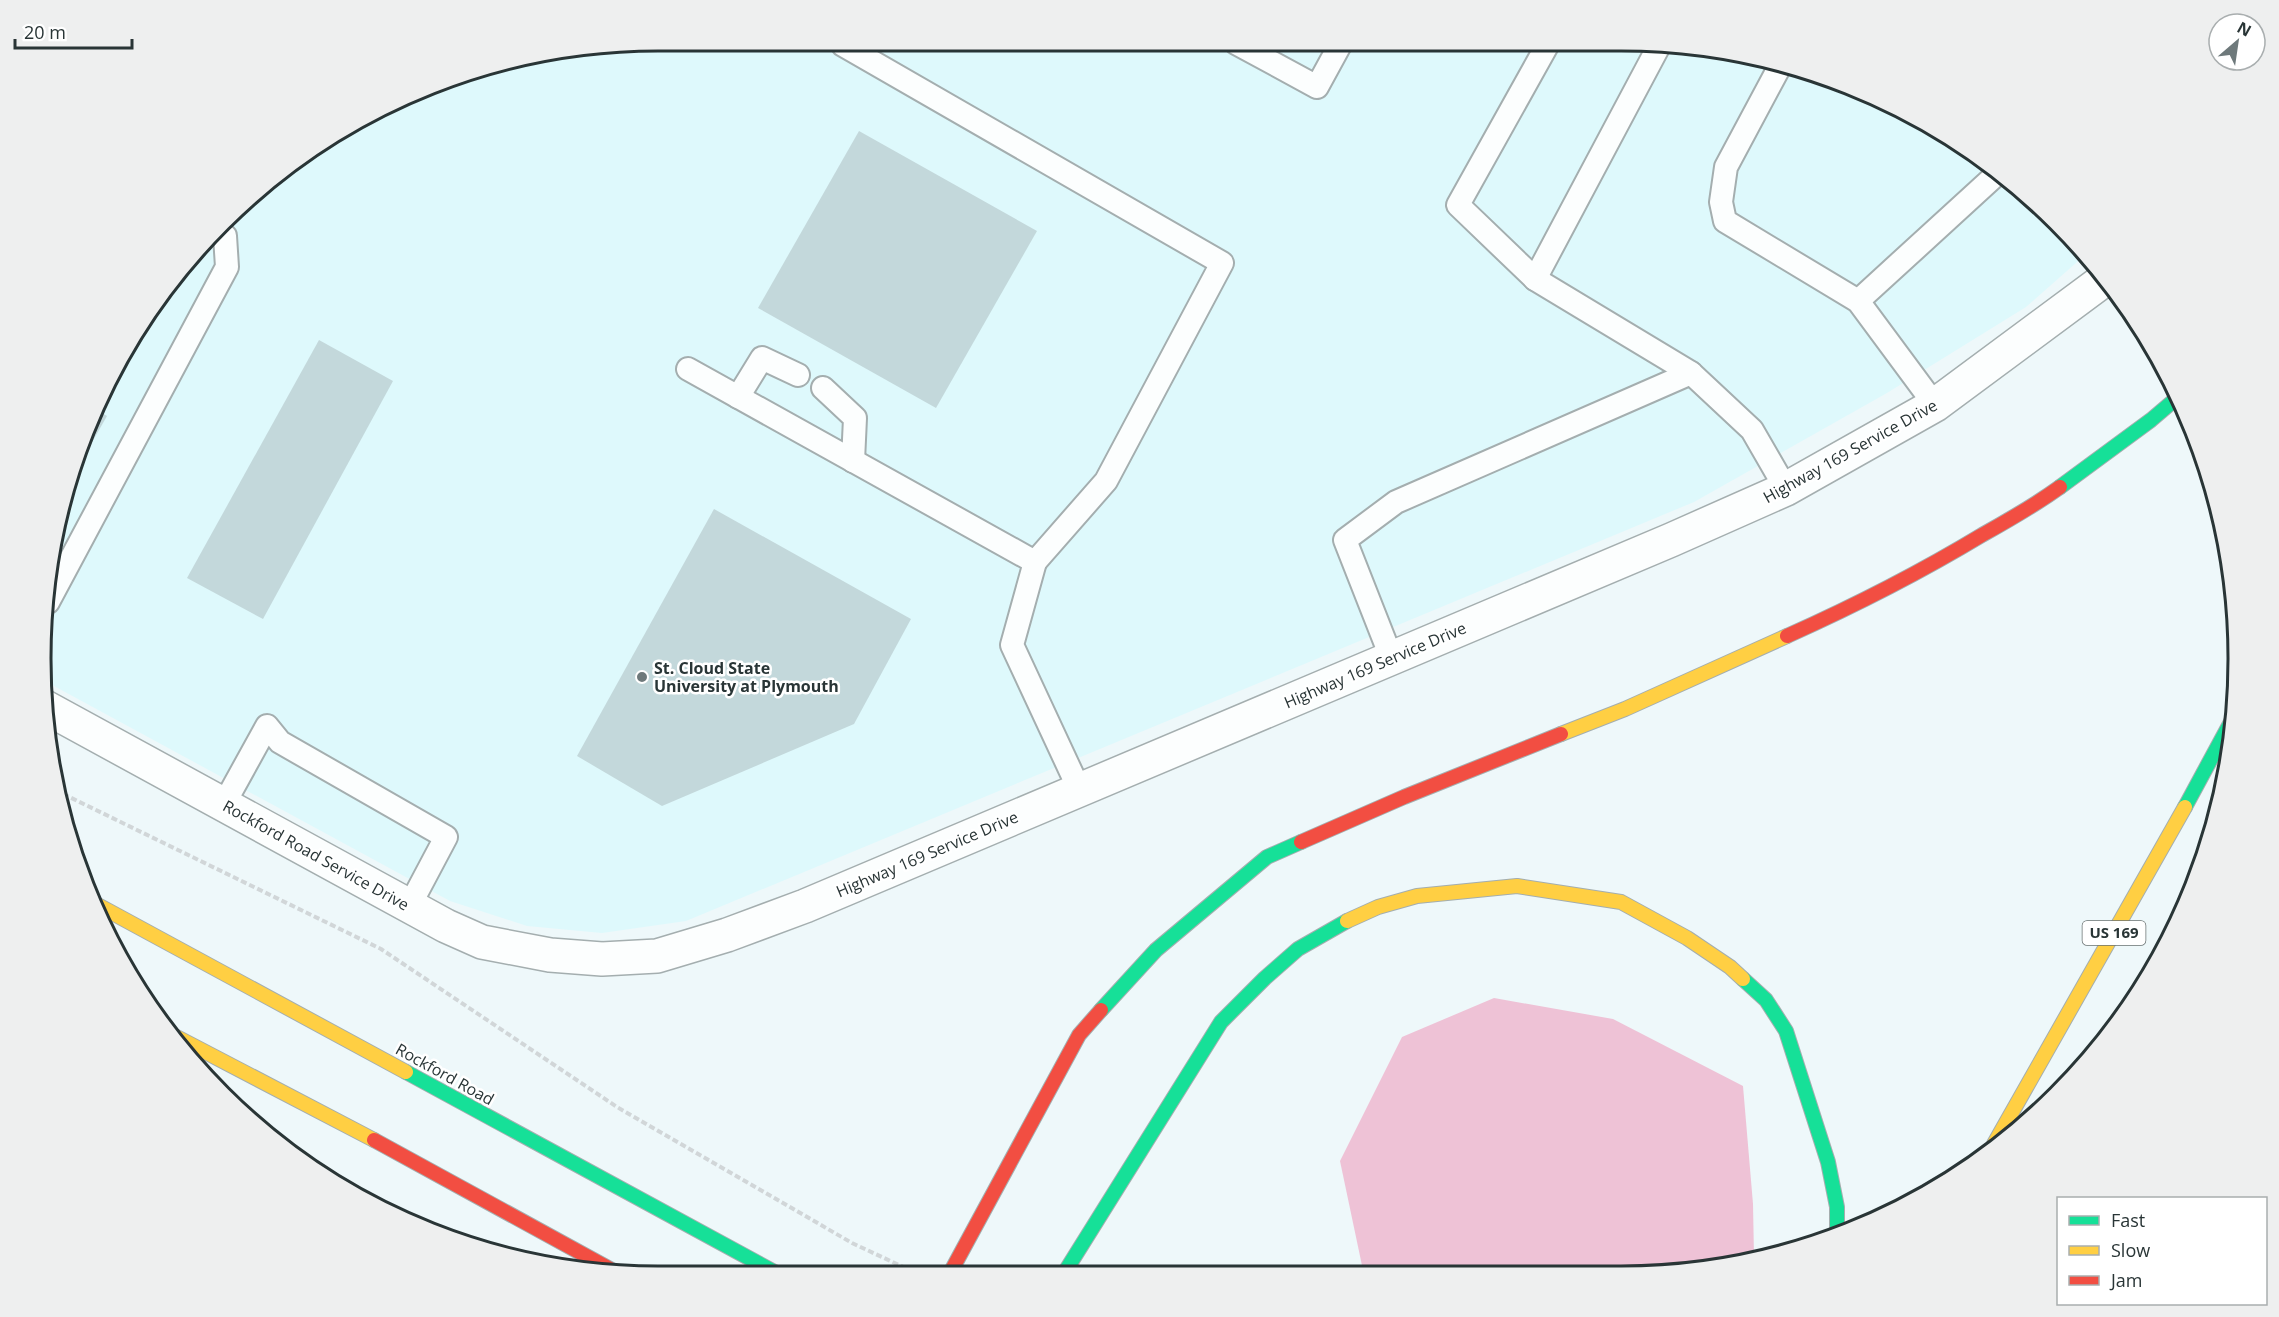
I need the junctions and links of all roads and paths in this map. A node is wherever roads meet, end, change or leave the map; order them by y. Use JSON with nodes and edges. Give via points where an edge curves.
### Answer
{"nodes":[{"id":1,"x":853,"y":51,"type":"edge"},
{"id":2,"x":1251,"y":51,"type":"edge"},
{"id":3,"x":1337,"y":51,"type":"edge"},
{"id":4,"x":1544,"y":51,"type":"edge"},
{"id":5,"x":1656,"y":52,"type":"edge"},
{"id":6,"x":1777,"y":72,"type":"edge"},
{"id":7,"x":1992,"y":179,"type":"edge"},
{"id":8,"x":223,"y":235,"type":"edge"},
{"id":9,"x":1535,"y":279,"type":"junction"},
{"id":10,"x":2098,"y":284,"type":"edge"},
{"id":11,"x":1858,"y":301,"type":"junction"},
{"id":12,"x":688,"y":369,"type":"dead end"},
{"id":13,"x":1692,"y":373,"type":"junction"},
{"id":14,"x":798,"y":375,"type":"dead end"},
{"id":15,"x":823,"y":388,"type":"dead end"},
{"id":16,"x":738,"y":397,"type":"junction"},
{"id":17,"x":2171,"y":403,"type":"edge"},
{"id":18,"x":1935,"y":405,"type":"junction"},
{"id":19,"x":854,"y":461,"type":"junction"},
{"id":20,"x":1786,"y":489,"type":"junction"},
{"id":21,"x":1035,"y":562,"type":"junction"},
{"id":22,"x":55,"y":589,"type":"edge"},
{"id":23,"x":1392,"y":657,"type":"junction"},
{"id":24,"x":53,"y":712,"type":"edge"},
{"id":25,"x":2223,"y":736,"type":"edge"},
{"id":26,"x":1079,"y":789,"type":"junction"},
{"id":27,"x":67,"y":796,"type":"edge"},
{"id":28,"x":224,"y":804,"type":"junction"},
{"id":29,"x":410,"y":905,"type":"junction"},
{"id":30,"x":106,"y":909,"type":"edge"},
{"id":31,"x":602,"y":959,"type":"joint"},
{"id":32,"x":191,"y":1045,"type":"edge"},
{"id":33,"x":2002,"y":1131,"type":"edge"},
{"id":34,"x":1837,"y":1226,"type":"edge"},
{"id":35,"x":599,"y":1263,"type":"edge"},
{"id":36,"x":763,"y":1266,"type":"edge"},
{"id":37,"x":902,"y":1266,"type":"edge"},
{"id":38,"x":954,"y":1266,"type":"edge"},
{"id":39,"x":1069,"y":1266,"type":"edge"}],
"edges":[{"from":1,"to":21,"type":"lane","via":[[1222,263],[1106,481]]},
{"from":2,"to":3,"type":"lane","via":[[1317,87]]},
{"from":4,"to":9,"type":"lane","via":[[1458,205]]},
{"from":5,"to":9,"type":"lane"},
{"from":6,"to":11,"type":"lane","via":[[1726,167],[1721,202],[1725,221]]},
{"from":7,"to":11,"type":"lane"},
{"from":8,"to":22,"type":"lane","via":[[227,267]]},
{"from":9,"to":13,"type":"lane"},
{"from":10,"to":18,"type":"street","name":"Highway 169 Service Drive"},
{"from":11,"to":18,"type":"lane"},
{"from":12,"to":16,"type":"lane"},
{"from":13,"to":20,"type":"lane","via":[[1752,430]]},
{"from":13,"to":23,"type":"lane","via":[[1396,502],[1345,540]]},
{"from":14,"to":16,"type":"lane","via":[[762,358]]},
{"from":15,"to":19,"type":"lane","via":[[855,418]]},
{"from":16,"to":19,"type":"lane"},
{"from":17,"to":38,"type":"main road","via":[[2041,501],[1844,611],[1625,709],[1404,797],[1267,857],[1156,950],[1079,1035]]},
{"from":18,"to":20,"type":"street","name":"Highway 169 Service Drive"},
{"from":19,"to":21,"type":"lane"},
{"from":20,"to":23,"type":"street","name":"Highway 169 Service Drive"},
{"from":21,"to":26,"type":"lane","via":[[1012,645]]},
{"from":23,"to":26,"type":"street","name":"Highway 169 Service Drive"},
{"from":24,"to":28,"type":"street","name":"Rockford Road Service Drive"},
{"from":25,"to":33,"type":"main road","number":"US 169"},
{"from":26,"to":31,"type":"street","name":"Highway 169 Service Drive","via":[[805,906],[727,935],[657,956]]},
{"from":27,"to":37,"type":"path","via":[[381,949],[617,1107],[852,1243]]},
{"from":28,"to":29,"type":"street","name":"Rockford Road Service Drive"},
{"from":28,"to":29,"type":"lane","via":[[267,726],[280,742],[446,837]]},
{"from":29,"to":31,"type":"street","name":"Rockford Road Service Drive","via":[[482,942],[549,955]]},
{"from":30,"to":36,"type":"main road","name":"Rockford Road"},
{"from":32,"to":35,"type":"main road"},
{"from":34,"to":39,"type":"main road","via":[[1838,1207],[1813,1112],[1786,1031],[1766,1000],[1730,967],[1621,902],[1517,885],[1416,896],[1378,907],[1337,925],[1298,949],[1221,1022]]}]}
